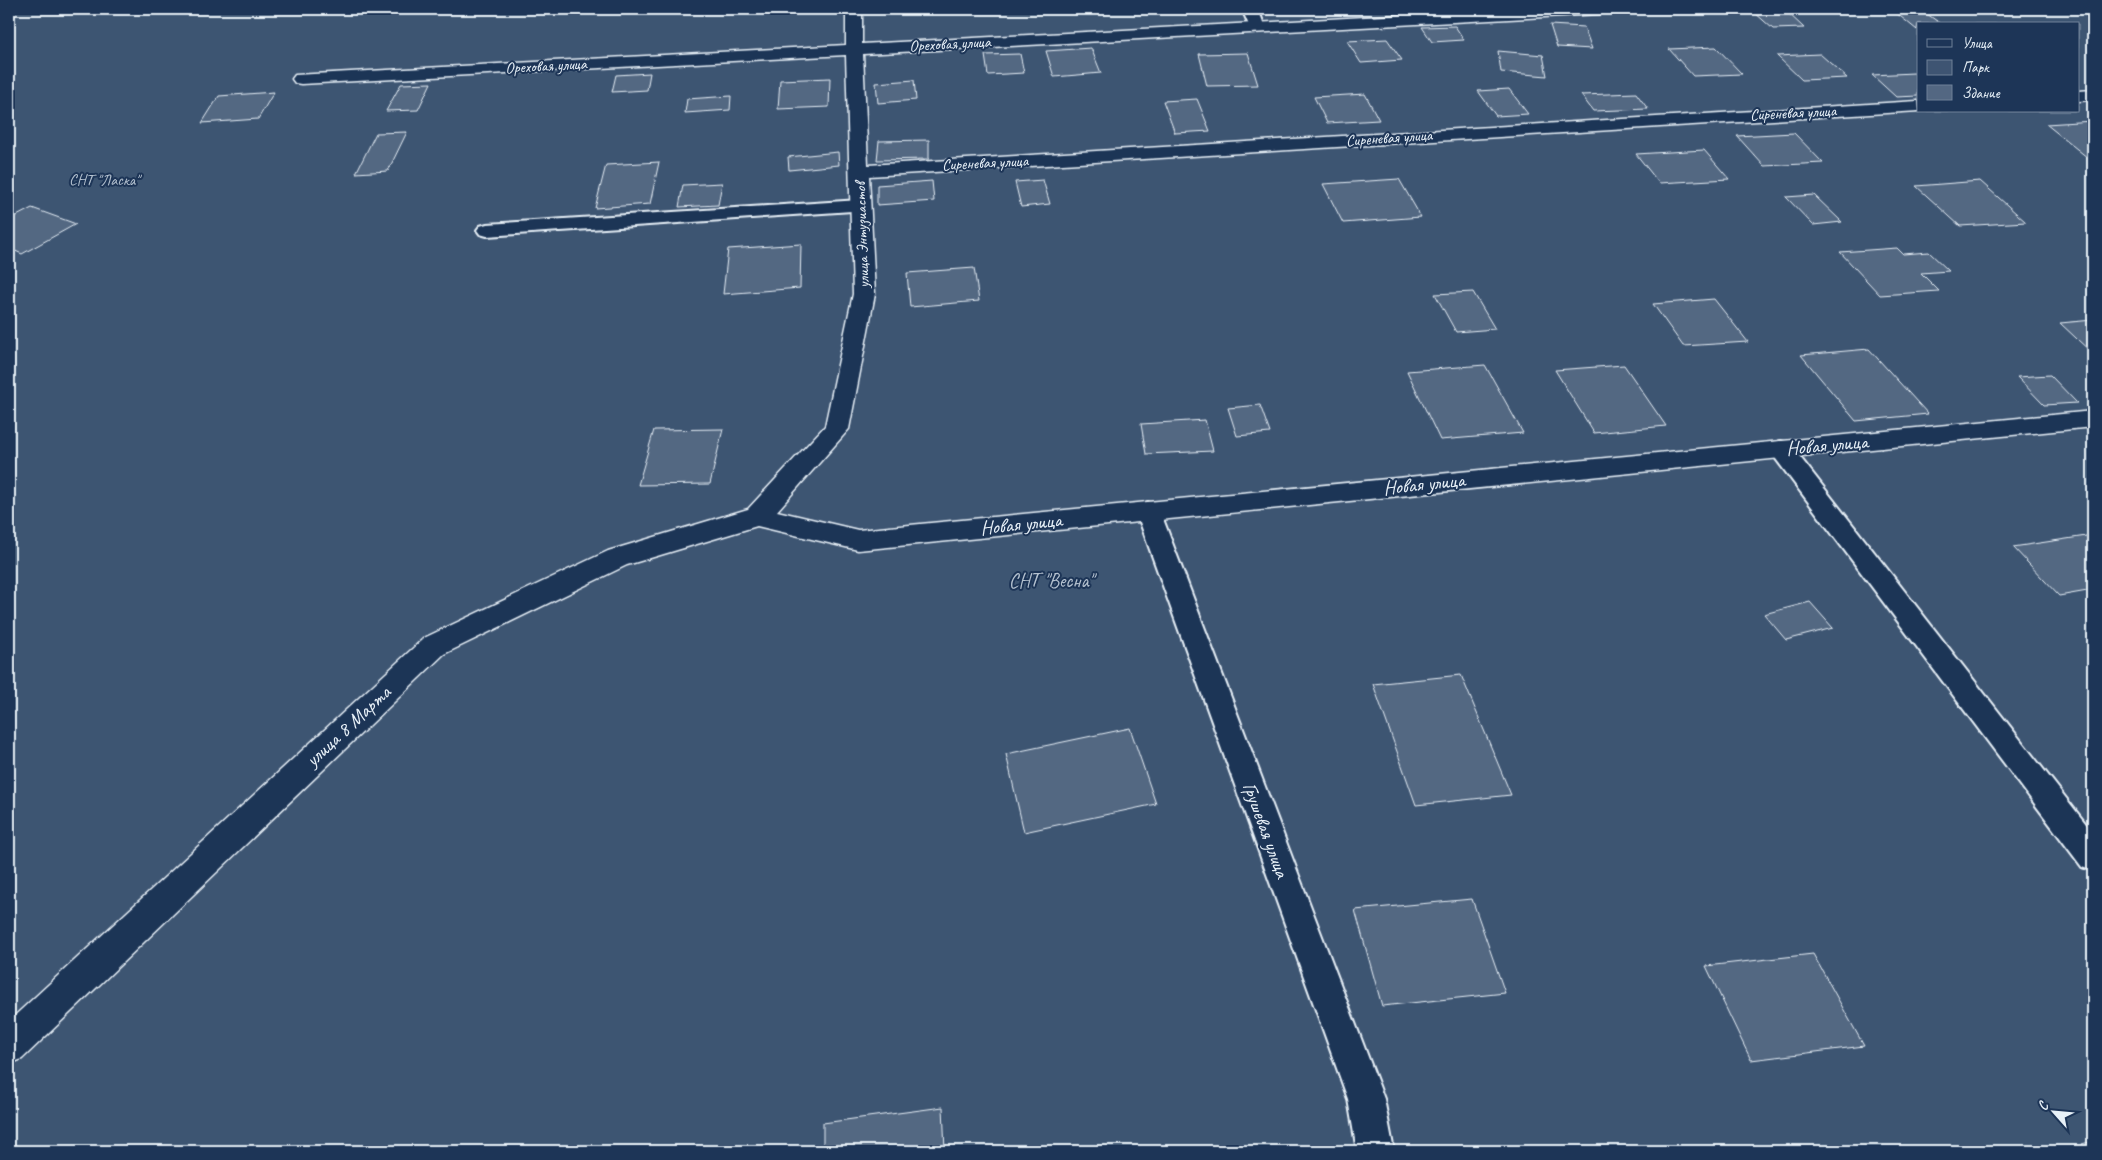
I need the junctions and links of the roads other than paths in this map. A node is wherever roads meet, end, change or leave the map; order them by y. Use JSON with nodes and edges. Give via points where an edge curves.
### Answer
{"nodes":[{"id":1,"x":854,"y":9,"type":"edge"},
{"id":2,"x":1250,"y":9,"type":"edge"},
{"id":3,"x":1599,"y":9,"type":"edge"},
{"id":4,"x":1257,"y":27,"type":"junction"},
{"id":5,"x":854,"y":49,"type":"junction"},
{"id":6,"x":301,"y":79,"type":"dead end"},
{"id":7,"x":2093,"y":95,"type":"edge"},
{"id":8,"x":2080,"y":96,"type":"edge"},
{"id":9,"x":1917,"y":106,"type":"edge"},
{"id":10,"x":860,"y":171,"type":"junction"},
{"id":11,"x":860,"y":206,"type":"junction"},
{"id":12,"x":487,"y":230,"type":"dead end"},
{"id":13,"x":2093,"y":419,"type":"edge"},
{"id":14,"x":1781,"y":449,"type":"junction"},
{"id":15,"x":1148,"y":511,"type":"junction"},
{"id":16,"x":757,"y":516,"type":"junction"},
{"id":17,"x":2093,"y":857,"type":"edge"},
{"id":18,"x":9,"y":1046,"type":"edge"},
{"id":19,"x":1376,"y":1151,"type":"edge"}],
"edges":[{"from":1,"to":5,"type":"street","name":"улица Энтузиастов"},
{"from":2,"to":4,"type":"lane"},
{"from":3,"to":4,"type":"street","name":"Ореховая улица"},
{"from":4,"to":5,"type":"street","name":"Ореховая улица"},
{"from":5,"to":6,"type":"street","name":"Ореховая улица"},
{"from":5,"to":10,"type":"street","name":"улица Энтузиастов"},
{"from":7,"to":8,"type":"street"},
{"from":9,"to":10,"type":"street","name":"Сиреневая улица"},
{"from":10,"to":11,"type":"street","name":"улица Энтузиастов"},
{"from":11,"to":12,"type":"lane"},
{"from":11,"to":16,"type":"street","name":"улица Энтузиастов","via":[[864,294],[837,429]]},
{"from":13,"to":14,"type":"street","name":"Новая улица"},
{"from":14,"to":15,"type":"street","name":"Новая улица"},
{"from":14,"to":17,"type":"lane"},
{"from":15,"to":16,"type":"street","name":"Новая улица","via":[[858,540]]},
{"from":15,"to":19,"type":"lane","name":"Грушевая улица","via":[[1366,1100]]},
{"from":16,"to":18,"type":"street","name":"улица 8 Марта","via":[[618,558],[434,646]]}]}
